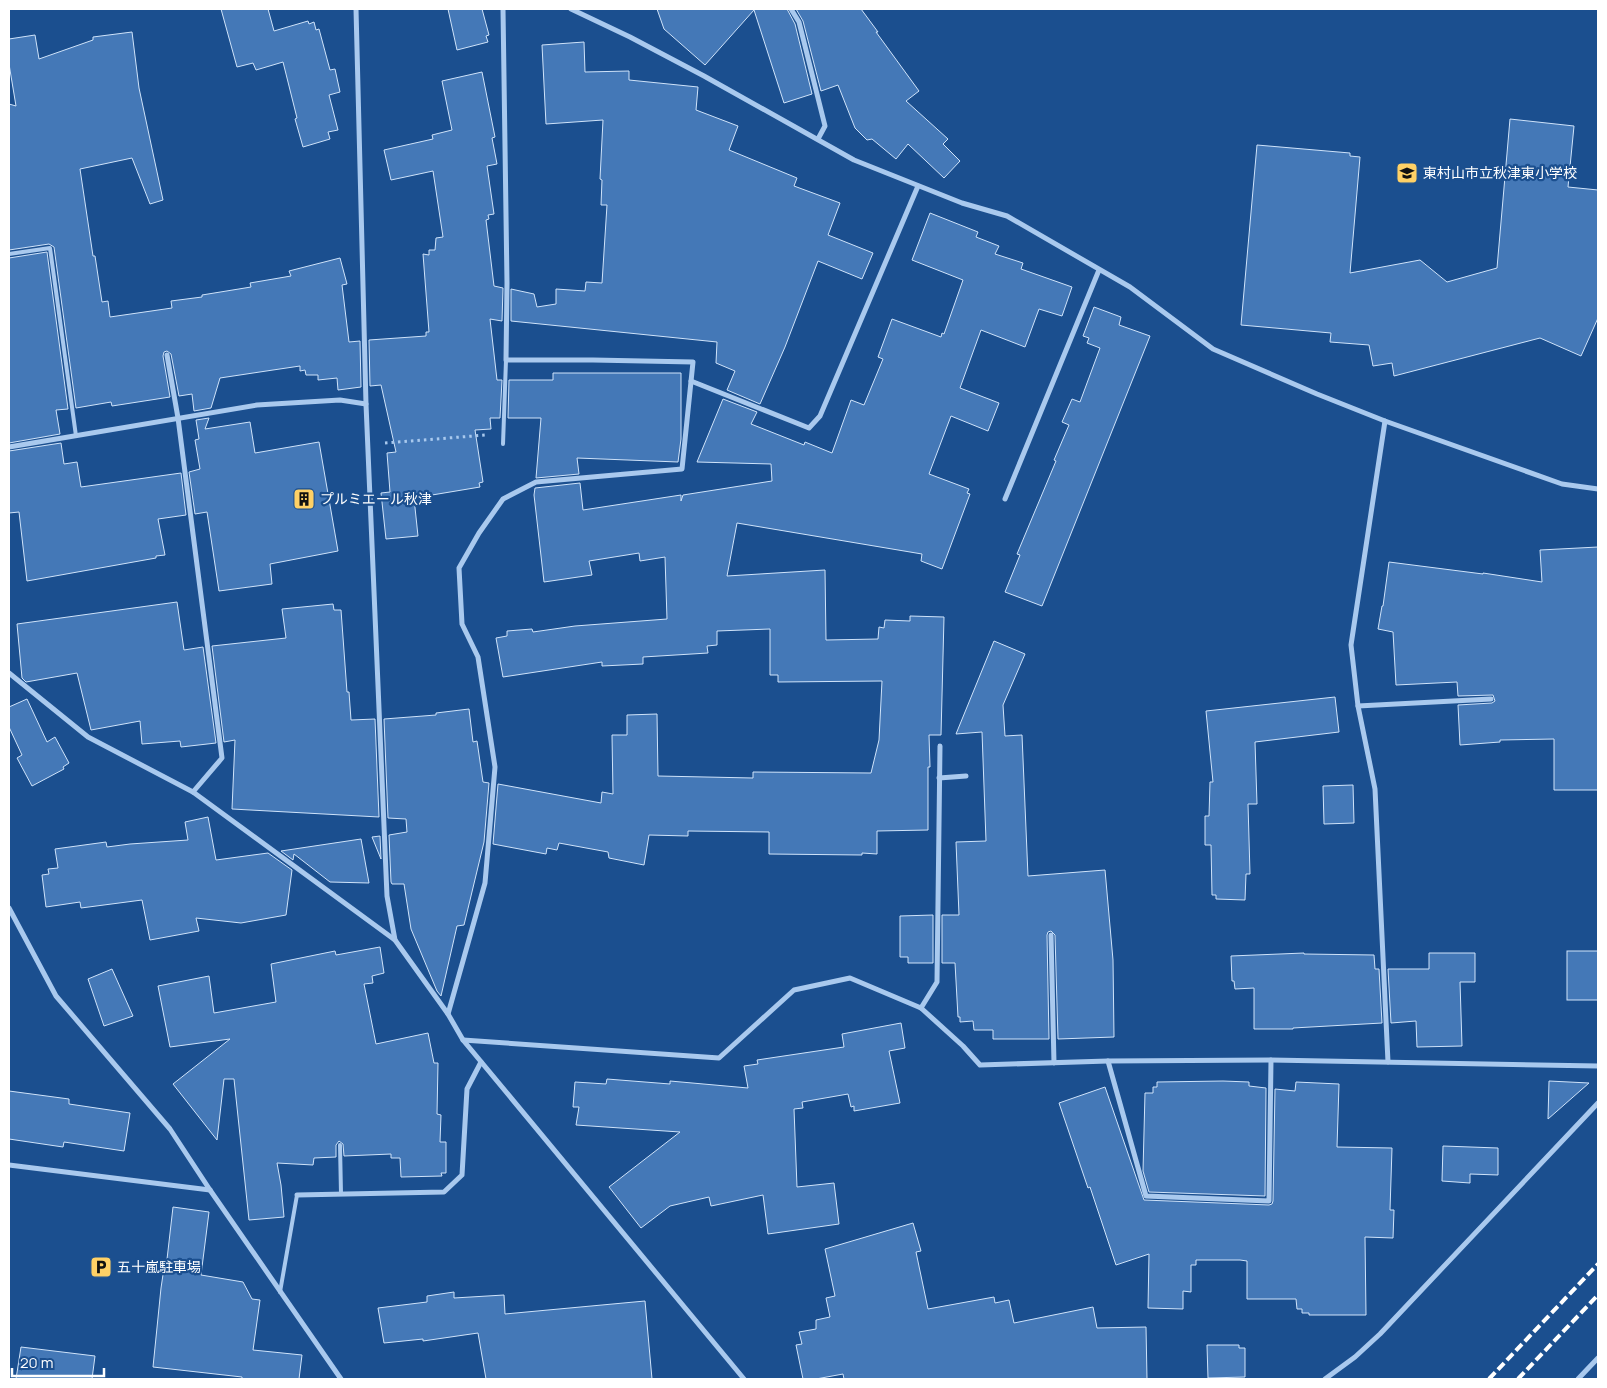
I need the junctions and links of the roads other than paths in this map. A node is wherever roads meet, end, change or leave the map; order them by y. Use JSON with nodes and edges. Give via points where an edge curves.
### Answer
{"nodes":[{"id":1,"x":356,"y":9,"type":"edge"},
{"id":2,"x":502,"y":9,"type":"edge"},
{"id":3,"x":571,"y":9,"type":"edge"},
{"id":4,"x":791,"y":9,"type":"edge"},
{"id":5,"x":818,"y":139,"type":"junction"},
{"id":6,"x":918,"y":186,"type":"junction"},
{"id":7,"x":9,"y":254,"type":"edge"},
{"id":8,"x":1098,"y":270,"type":"junction"},
{"id":9,"x":167,"y":355,"type":"dead end"},
{"id":10,"x":506,"y":360,"type":"junction"},
{"id":11,"x":691,"y":381,"type":"junction"},
{"id":12,"x":366,"y":404,"type":"junction"},
{"id":13,"x":178,"y":418,"type":"junction"},
{"id":14,"x":1385,"y":421,"type":"junction"},
{"id":15,"x":76,"y":436,"type":"junction"},
{"id":16,"x":503,"y":444,"type":"dead end"},
{"id":17,"x":9,"y":447,"type":"edge"},
{"id":18,"x":1598,"y":489,"type":"edge"},
{"id":19,"x":1005,"y":499,"type":"dead end"},
{"id":20,"x":9,"y":672,"type":"edge"},
{"id":21,"x":1491,"y":699,"type":"dead end"},
{"id":22,"x":1358,"y":706,"type":"junction"},
{"id":23,"x":940,"y":746,"type":"dead end"},
{"id":24,"x":966,"y":776,"type":"dead end"},
{"id":25,"x":939,"y":778,"type":"junction"},
{"id":26,"x":193,"y":792,"type":"junction"},
{"id":27,"x":9,"y":908,"type":"edge"},
{"id":28,"x":1052,"y":935,"type":"dead end"},
{"id":29,"x":395,"y":940,"type":"junction"},
{"id":30,"x":921,"y":1008,"type":"junction"},
{"id":31,"x":448,"y":1014,"type":"junction"},
{"id":32,"x":463,"y":1040,"type":"junction"},
{"id":33,"x":1271,"y":1060,"type":"junction"},
{"id":34,"x":1108,"y":1061,"type":"junction"},
{"id":35,"x":481,"y":1062,"type":"junction"},
{"id":36,"x":1388,"y":1062,"type":"junction"},
{"id":37,"x":1054,"y":1063,"type":"junction"},
{"id":38,"x":1598,"y":1066,"type":"edge"},
{"id":39,"x":1598,"y":1103,"type":"edge"},
{"id":40,"x":340,"y":1145,"type":"dead end"},
{"id":41,"x":9,"y":1165,"type":"edge"},
{"id":42,"x":210,"y":1190,"type":"junction"},
{"id":43,"x":341,"y":1194,"type":"junction"},
{"id":44,"x":297,"y":1195,"type":"joint"},
{"id":45,"x":280,"y":1292,"type":"junction"},
{"id":46,"x":1598,"y":1358,"type":"edge"},
{"id":47,"x":341,"y":1379,"type":"edge"},
{"id":48,"x":744,"y":1379,"type":"edge"},
{"id":49,"x":1325,"y":1379,"type":"edge"},
{"id":50,"x":1578,"y":1379,"type":"edge"}],
"edges":[{"from":1,"to":12,"type":"street"},
{"from":2,"to":10,"type":"street"},
{"from":3,"to":5,"type":"street","via":[[630,37]]},
{"from":4,"to":5,"type":"street","via":[[799,22],[825,126]]},
{"from":5,"to":6,"type":"street","via":[[854,160]]},
{"from":6,"to":8,"type":"street","via":[[1007,216]]},
{"from":6,"to":11,"type":"street","via":[[820,416],[809,428]]},
{"from":7,"to":15,"type":"lane","via":[[50,248]]},
{"from":8,"to":14,"type":"street","via":[[1130,287],[1213,349]]},
{"from":8,"to":19,"type":"street"},
{"from":9,"to":13,"type":"street"},
{"from":10,"to":11,"type":"street","via":[[693,362]]},
{"from":10,"to":16,"type":"lane"},
{"from":11,"to":31,"type":"street","via":[[682,469],[536,482],[503,499],[459,568],[462,624],[478,657],[495,767],[484,883]]},
{"from":12,"to":13,"type":"street","via":[[340,400],[256,405]]},
{"from":12,"to":29,"type":"street","via":[[387,896]]},
{"from":13,"to":15,"type":"street"},
{"from":13,"to":26,"type":"street","via":[[222,758]]},
{"from":14,"to":18,"type":"street","via":[[1562,484]]},
{"from":14,"to":22,"type":"street","via":[[1351,644]]},
{"from":15,"to":17,"type":"street"},
{"from":20,"to":26,"type":"street","via":[[88,737]]},
{"from":21,"to":22,"type":"street"},
{"from":22,"to":36,"type":"street","via":[[1375,789]]},
{"from":23,"to":25,"type":"street"},
{"from":24,"to":25,"type":"street"},
{"from":25,"to":30,"type":"street","via":[[938,982]]},
{"from":26,"to":29,"type":"street"},
{"from":27,"to":42,"type":"street","via":[[56,996],[170,1129]]},
{"from":28,"to":37,"type":"street"},
{"from":29,"to":31,"type":"street"},
{"from":30,"to":32,"type":"street","via":[[850,978],[794,990],[719,1058]]},
{"from":30,"to":37,"type":"street","via":[[980,1065]]},
{"from":31,"to":32,"type":"street"},
{"from":32,"to":35,"type":"street"},
{"from":33,"to":34,"type":"street"},
{"from":33,"to":34,"type":"street","via":[[1269,1201],[1146,1196]]},
{"from":33,"to":36,"type":"street"},
{"from":34,"to":37,"type":"street"},
{"from":35,"to":43,"type":"street","via":[[467,1089],[462,1175],[444,1192]]},
{"from":35,"to":48,"type":"street"},
{"from":36,"to":38,"type":"street"},
{"from":39,"to":49,"type":"street","via":[[1380,1334]]},
{"from":40,"to":43,"type":"lane"},
{"from":41,"to":42,"type":"street"},
{"from":42,"to":45,"type":"street"},
{"from":43,"to":44,"type":"street"},
{"from":44,"to":45,"type":"lane"},
{"from":45,"to":47,"type":"street"},
{"from":46,"to":50,"type":"street"}]}
